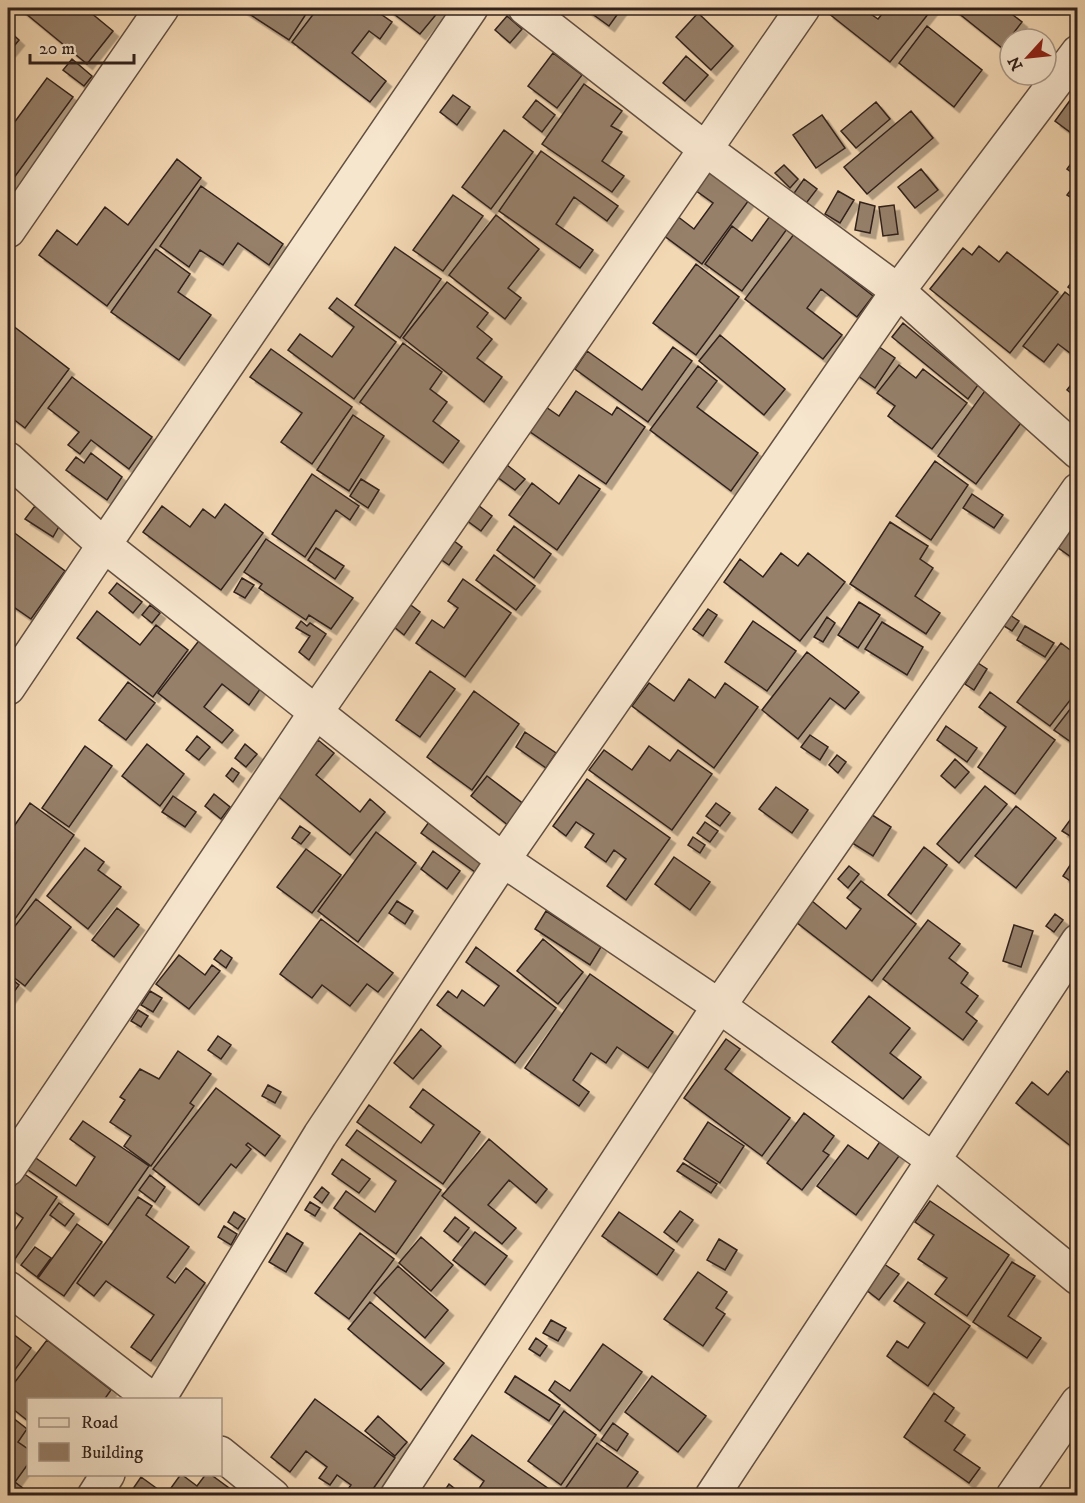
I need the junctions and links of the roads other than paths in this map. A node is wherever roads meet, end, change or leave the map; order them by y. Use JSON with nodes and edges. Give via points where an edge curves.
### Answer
{"nodes":[{"id":1,"x":162,"y":8,"type":"edge"},
{"id":2,"x":471,"y":8,"type":"edge"},
{"id":3,"x":525,"y":8,"type":"edge"},
{"id":4,"x":802,"y":8,"type":"edge"},
{"id":5,"x":1077,"y":52,"type":"edge"},
{"id":6,"x":704,"y":148,"type":"junction"},
{"id":7,"x":8,"y":231,"type":"edge"},
{"id":8,"x":898,"y":291,"type":"junction"},
{"id":9,"x":1077,"y":452,"type":"edge"},
{"id":10,"x":8,"y":459,"type":"edge"},
{"id":11,"x":1077,"y":490,"type":"edge"},
{"id":12,"x":104,"y":545,"type":"junction"},
{"id":13,"x":8,"y":688,"type":"edge"},
{"id":14,"x":316,"y":712,"type":"junction"},
{"id":15,"x":504,"y":860,"type":"junction"},
{"id":16,"x":1077,"y":942,"type":"edge"},
{"id":17,"x":719,"y":1006,"type":"junction"},
{"id":18,"x":935,"y":1161,"type":"junction"},
{"id":19,"x":8,"y":1169,"type":"edge"},
{"id":20,"x":1077,"y":1278,"type":"edge"},
{"id":21,"x":8,"y":1288,"type":"edge"},
{"id":22,"x":150,"y":1398,"type":"edge"},
{"id":23,"x":159,"y":1398,"type":"edge"},
{"id":24,"x":1077,"y":1402,"type":"edge"},
{"id":25,"x":222,"y":1455,"type":"edge"},
{"id":26,"x":107,"y":1476,"type":"edge"},
{"id":27,"x":94,"y":1496,"type":"edge"},
{"id":28,"x":273,"y":1496,"type":"edge"},
{"id":29,"x":397,"y":1496,"type":"edge"},
{"id":30,"x":712,"y":1496,"type":"edge"},
{"id":31,"x":1013,"y":1496,"type":"edge"}],
"edges":[{"from":1,"to":7,"type":"street"},
{"from":2,"to":12,"type":"street"},
{"from":3,"to":6,"type":"street"},
{"from":4,"to":6,"type":"street"},
{"from":5,"to":8,"type":"street"},
{"from":6,"to":8,"type":"street"},
{"from":6,"to":14,"type":"street"},
{"from":8,"to":9,"type":"street"},
{"from":8,"to":15,"type":"street"},
{"from":10,"to":12,"type":"street"},
{"from":11,"to":17,"type":"street"},
{"from":12,"to":13,"type":"street"},
{"from":12,"to":14,"type":"street"},
{"from":14,"to":15,"type":"street"},
{"from":14,"to":19,"type":"street"},
{"from":15,"to":17,"type":"street"},
{"from":15,"to":23,"type":"street","via":[[320,1135]]},
{"from":16,"to":18,"type":"street"},
{"from":17,"to":18,"type":"street"},
{"from":17,"to":29,"type":"street"},
{"from":18,"to":20,"type":"street"},
{"from":18,"to":30,"type":"street"},
{"from":21,"to":22,"type":"street"},
{"from":24,"to":31,"type":"street"},
{"from":25,"to":28,"type":"street"},
{"from":26,"to":27,"type":"street"}]}
